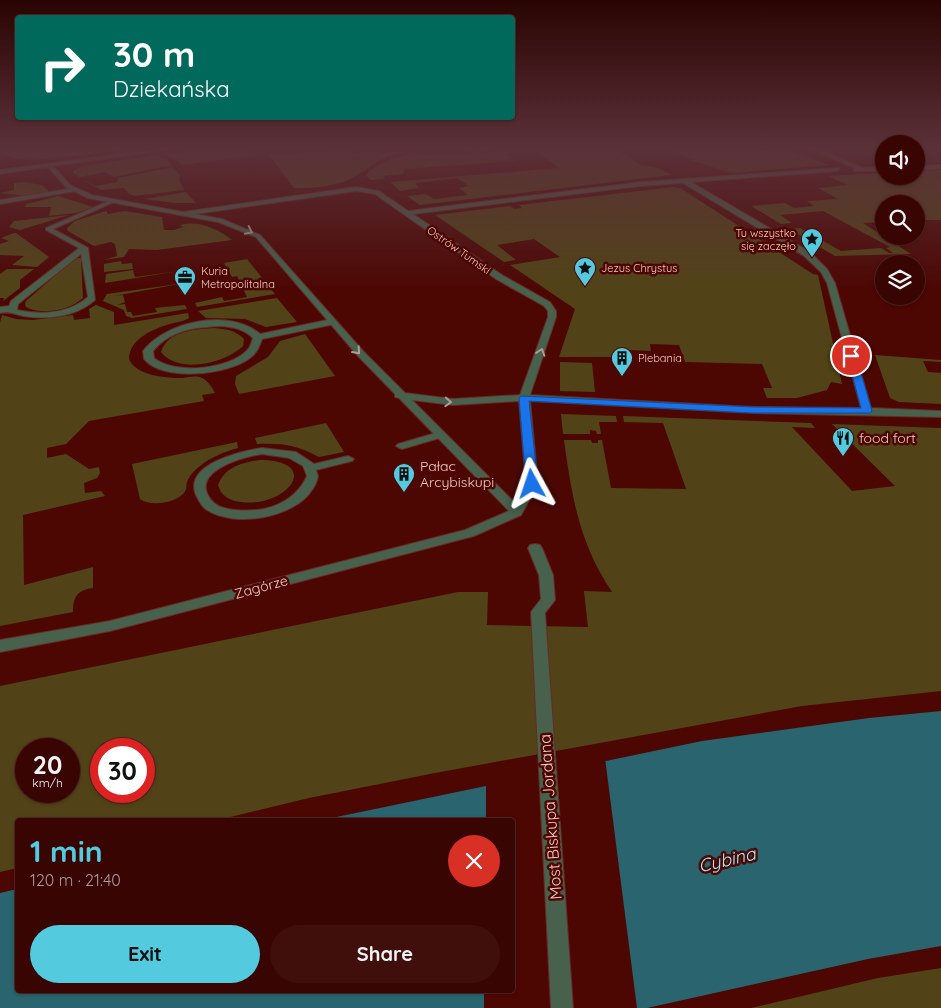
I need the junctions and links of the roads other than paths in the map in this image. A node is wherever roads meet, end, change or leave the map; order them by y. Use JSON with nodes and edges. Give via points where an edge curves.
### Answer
{"nodes":[{"id":1,"x":49,"y":195,"type":"edge"},
{"id":2,"x":86,"y":195,"type":"edge"},
{"id":3,"x":313,"y":195,"type":"edge"},
{"id":4,"x":381,"y":195,"type":"edge"},
{"id":5,"x":563,"y":195,"type":"edge"},
{"id":6,"x":708,"y":195,"type":"edge"},
{"id":7,"x":0,"y":202,"type":"edge"},
{"id":8,"x":111,"y":202,"type":"junction"},
{"id":9,"x":185,"y":213,"type":"junction"},
{"id":10,"x":406,"y":213,"type":"junction"},
{"id":11,"x":84,"y":248,"type":"junction"},
{"id":12,"x":13,"y":308,"type":"junction"},
{"id":13,"x":0,"y":310,"type":"edge"},
{"id":14,"x":332,"y":322,"type":"junction"},
{"id":15,"x":258,"y":337,"type":"junction"},
{"id":16,"x":400,"y":395,"type":"junction"},
{"id":17,"x":524,"y":398,"type":"junction"},
{"id":18,"x":867,"y":411,"type":"junction"},
{"id":19,"x":941,"y":414,"type":"edge"},
{"id":20,"x":439,"y":435,"type":"junction"},
{"id":21,"x":402,"y":446,"type":"dead end"},
{"id":22,"x":348,"y":459,"type":"dead end"},
{"id":23,"x":311,"y":468,"type":"junction"},
{"id":24,"x":517,"y":512,"type":"junction"},
{"id":25,"x":535,"y":548,"type":"dead end"},
{"id":26,"x":0,"y":646,"type":"edge"},
{"id":27,"x":562,"y":1008,"type":"edge"}],
"edges":[{"from":1,"to":7,"type":"street"},
{"from":2,"to":8,"type":"street","name":"Ostrów Tumski"},
{"from":3,"to":9,"type":"street","name":"Ostrów Tumski"},
{"from":4,"to":10,"type":"street","name":"Ostrów Tumski"},
{"from":5,"to":10,"type":"street"},
{"from":6,"to":18,"type":"street","via":[[807,254],[824,271],[831,283]]},
{"from":8,"to":9,"type":"street","name":"Ostrów Tumski"},
{"from":8,"to":11,"type":"street","via":[[48,229]]},
{"from":9,"to":14,"type":"street","name":"Ostrów Tumski","one_way":true,"via":[[220,220],[258,236]]},
{"from":17,"to":10,"type":"street","name":"Ostrów Tumski","one_way":true,"via":[[552,311],[547,304],[499,278]]},
{"from":11,"to":12,"type":"street","via":[[14,303]]},
{"from":11,"to":12,"type":"street","via":[[92,298],[85,305],[43,316],[26,315],[12,311]]},
{"from":12,"to":13,"type":"street"},
{"from":14,"to":15,"type":"street"},
{"from":14,"to":16,"type":"street","name":"Ostrów Tumski","one_way":true},
{"from":15,"to":15,"type":"street","via":[[238,325],[202,324],[182,328],[154,342],[148,351],[149,359],[159,366],[175,370],[218,368],[251,354],[258,345]]},
{"from":16,"to":17,"type":"street","one_way":true,"via":[[453,402]]},
{"from":16,"to":20,"type":"street","name":"Ostrów Tumski"},
{"from":17,"to":18,"type":"street","via":[[753,410]]},
{"from":17,"to":24,"type":"street","name":"Ostrów Tumski","via":[[532,484]]},
{"from":18,"to":19,"type":"street"},
{"from":20,"to":21,"type":"street"},
{"from":20,"to":24,"type":"street","name":"Ostrów Tumski"},
{"from":22,"to":23,"type":"street"},
{"from":23,"to":23,"type":"street","via":[[310,488],[286,506],[270,512],[233,514],[212,507],[201,494],[200,484],[206,474],[222,462],[245,453],[278,451],[299,457]]},
{"from":24,"to":26,"type":"street","name":"Zagórze","via":[[469,533],[138,619]]},
{"from":25,"to":27,"type":"street","name":"Most Biskupa Jordana","via":[[546,574],[548,600],[538,612],[538,626]]}]}
